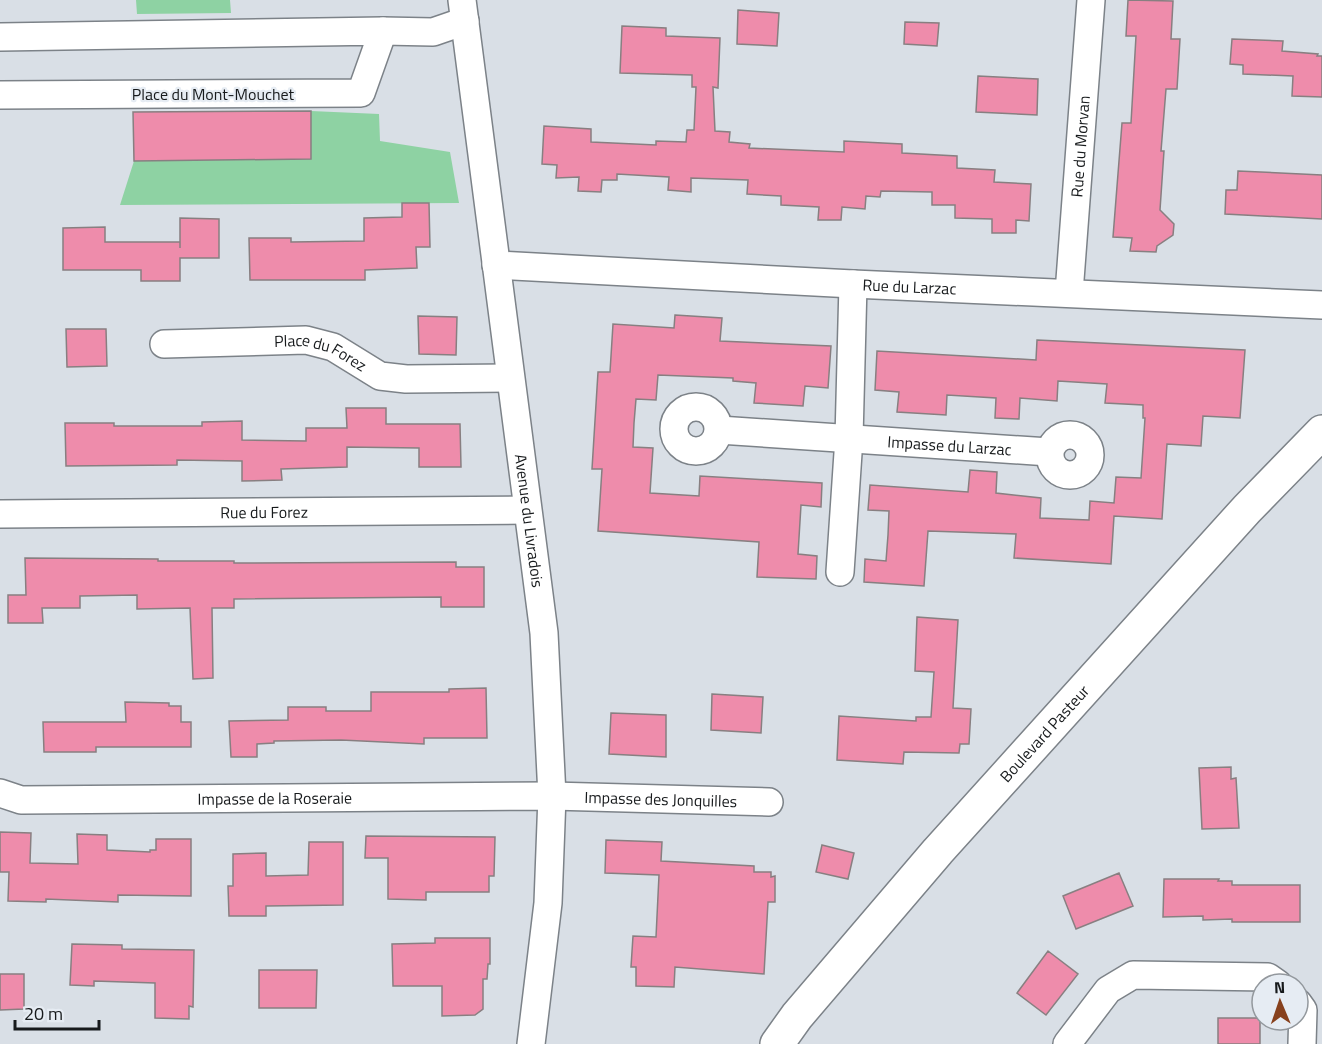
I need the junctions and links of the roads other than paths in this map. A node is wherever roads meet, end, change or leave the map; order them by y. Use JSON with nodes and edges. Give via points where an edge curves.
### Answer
{"nodes":[{"id":1,"x":1091,"y":0,"type":"edge"},
{"id":2,"x":464,"y":11,"type":"edge"},
{"id":3,"x":383,"y":31,"type":"junction"},
{"id":4,"x":0,"y":37,"type":"edge"},
{"id":5,"x":0,"y":95,"type":"edge"},
{"id":6,"x":496,"y":265,"type":"junction"},
{"id":7,"x":853,"y":284,"type":"junction"},
{"id":8,"x":1069,"y":293,"type":"junction"},
{"id":9,"x":1322,"y":305,"type":"edge"},
{"id":10,"x":164,"y":344,"type":"dead end"},
{"id":11,"x":510,"y":378,"type":"junction"},
{"id":12,"x":719,"y":430,"type":"dead end"},
{"id":13,"x":1322,"y":432,"type":"edge"},
{"id":14,"x":849,"y":438,"type":"junction"},
{"id":15,"x":1049,"y":452,"type":"dead end"},
{"id":16,"x":527,"y":510,"type":"junction"},
{"id":17,"x":0,"y":514,"type":"edge"},
{"id":18,"x":840,"y":572,"type":"dead end"},
{"id":19,"x":0,"y":793,"type":"edge"},
{"id":20,"x":552,"y":796,"type":"junction"},
{"id":21,"x":769,"y":802,"type":"dead end"},
{"id":22,"x":1250,"y":977,"type":"edge"},
{"id":23,"x":531,"y":1044,"type":"edge"},
{"id":24,"x":777,"y":1044,"type":"edge"},
{"id":25,"x":1067,"y":1044,"type":"edge"}],
"edges":[{"from":1,"to":8,"type":"street","name":"Rue du Morvan"},
{"from":2,"to":3,"type":"street","via":[[433,32]]},
{"from":2,"to":6,"type":"street","name":"Avenue du Livradois"},
{"from":3,"to":4,"type":"street"},
{"from":3,"to":5,"type":"street","name":"Place du Mont-Mouchet","via":[[361,93]]},
{"from":6,"to":7,"type":"street","name":"Rue du Larzac"},
{"from":6,"to":11,"type":"street","name":"Avenue du Livradois"},
{"from":7,"to":8,"type":"street","name":"Rue du Larzac"},
{"from":7,"to":14,"type":"street"},
{"from":8,"to":9,"type":"street","name":"Rue du Larzac"},
{"from":10,"to":11,"type":"street","name":"Place du Forez","via":[[306,340],[333,347],[380,376]]},
{"from":11,"to":16,"type":"street","name":"Avenue du Livradois"},
{"from":12,"to":14,"type":"street","name":"Impasse du Larzac"},
{"from":13,"to":24,"type":"main road","name":"Boulevard Pasteur","via":[[1247,509],[938,851]]},
{"from":14,"to":15,"type":"street","name":"Impasse du Larzac"},
{"from":14,"to":18,"type":"street"},
{"from":16,"to":17,"type":"street","name":"Rue du Forez"},
{"from":16,"to":20,"type":"street","name":"Avenue du Livradois","via":[[544,633]]},
{"from":19,"to":20,"type":"street","name":"Impasse de la Roseraie","via":[[21,800]]},
{"from":20,"to":21,"type":"street","name":"Impasse des Jonquilles"},
{"from":20,"to":23,"type":"street","name":"Avenue du Livradois","via":[[548,903]]},
{"from":22,"to":25,"type":"street","via":[[1133,975],[1108,990]]}]}
